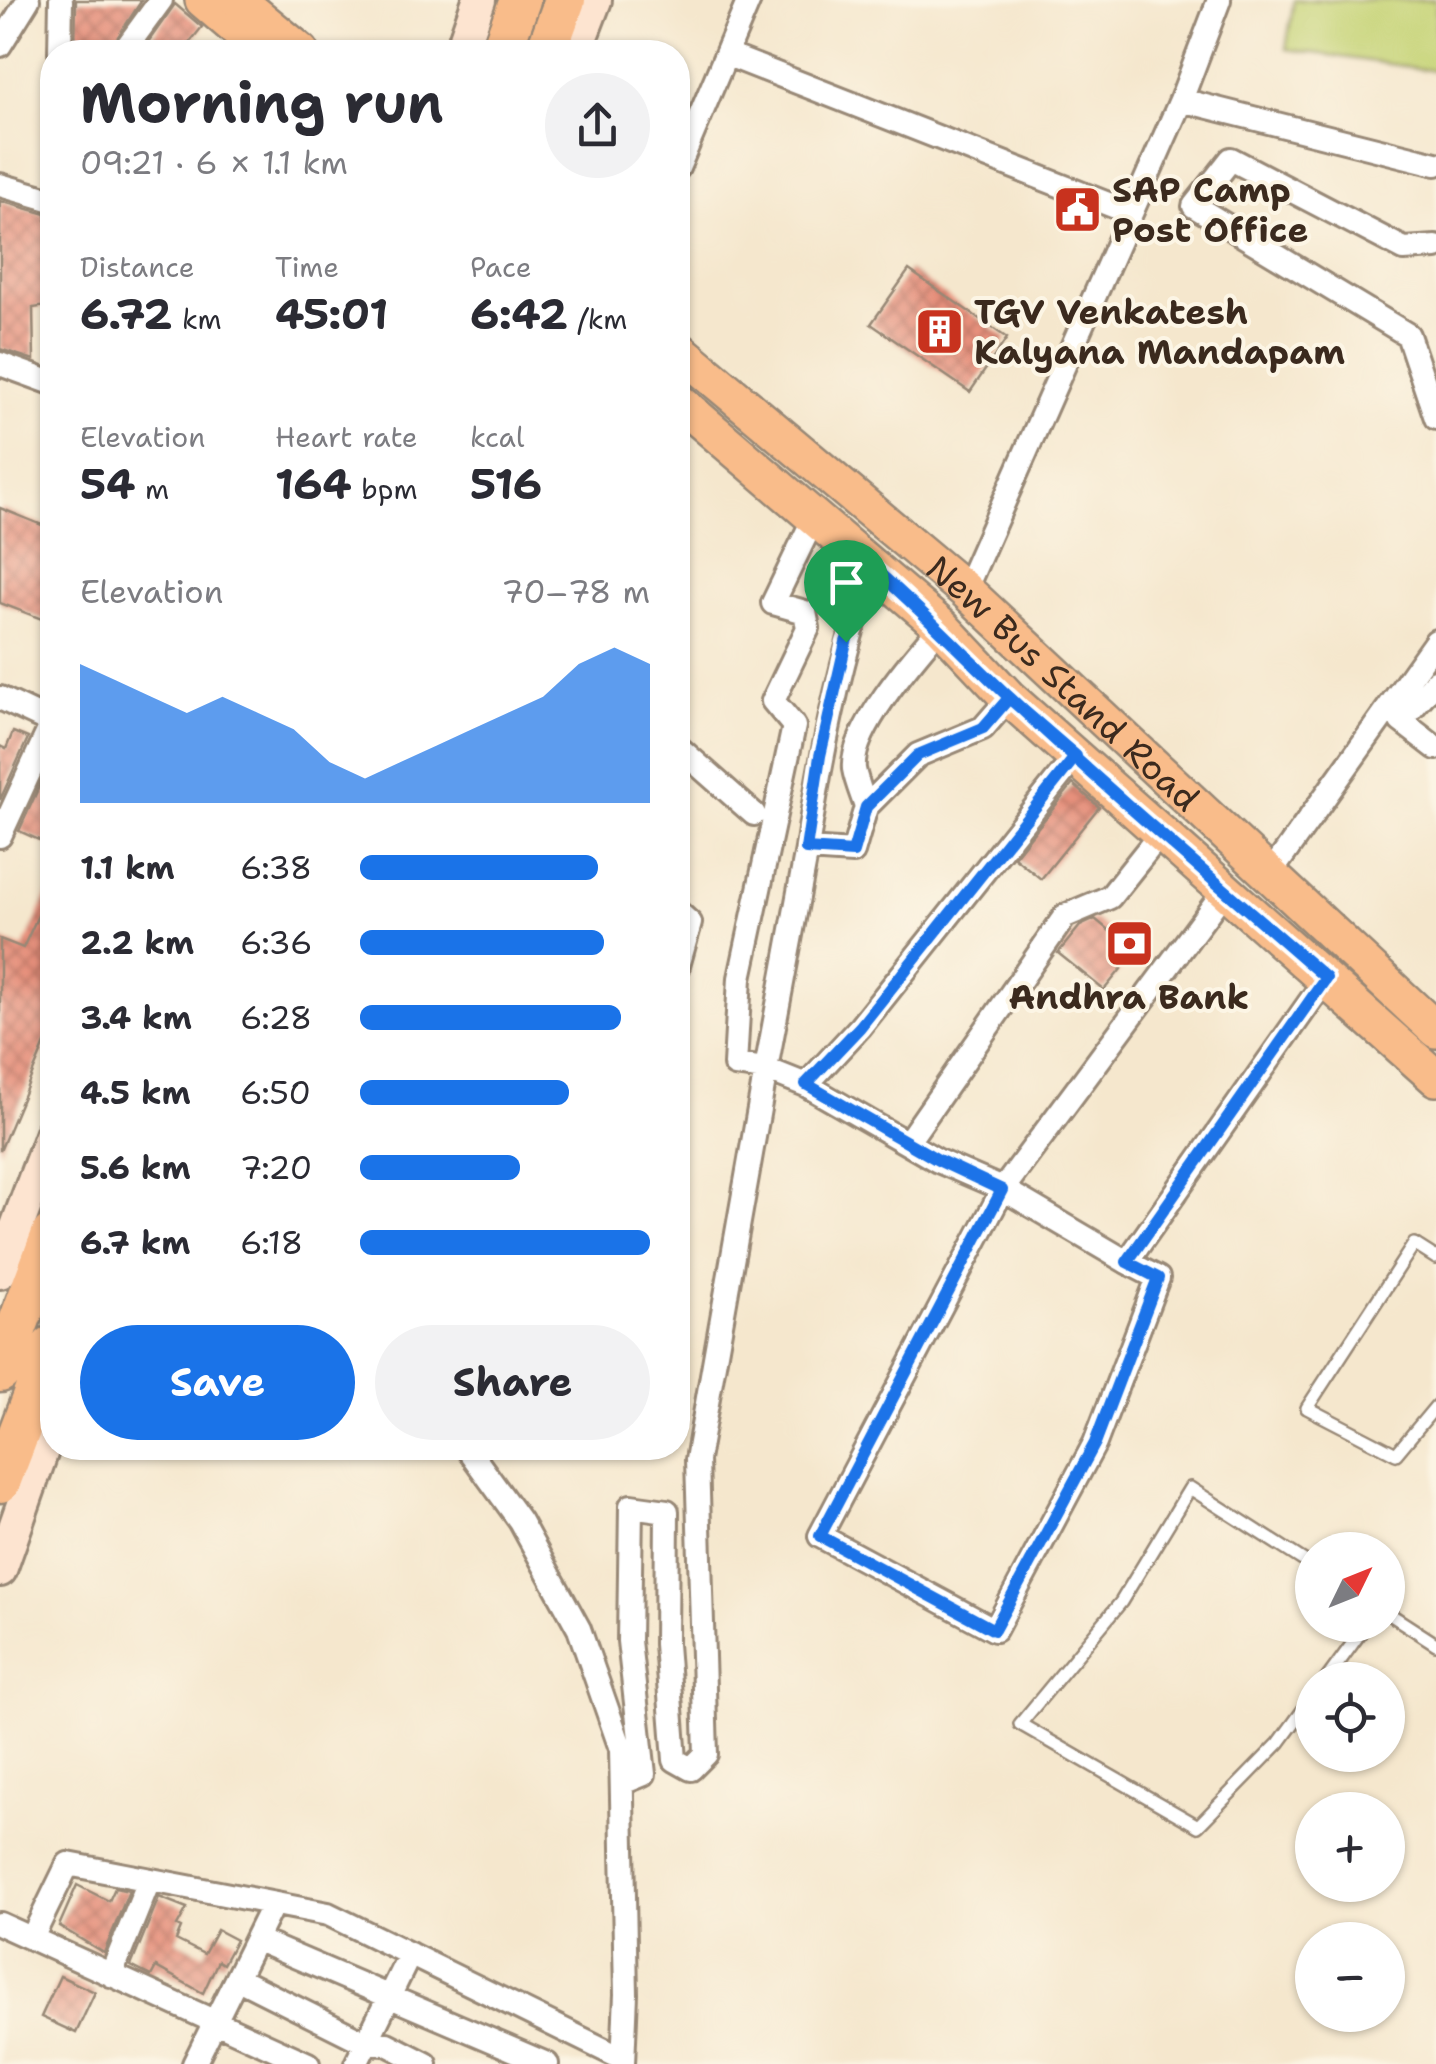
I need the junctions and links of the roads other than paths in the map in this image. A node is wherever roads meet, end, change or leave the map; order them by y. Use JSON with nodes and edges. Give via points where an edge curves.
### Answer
{"nodes":[{"id":1,"x":28,"y":0,"type":"edge"},
{"id":2,"x":61,"y":0,"type":"edge"},
{"id":3,"x":160,"y":0,"type":"edge"},
{"id":4,"x":203,"y":0,"type":"edge"},
{"id":5,"x":238,"y":0,"type":"edge"},
{"id":6,"x":479,"y":0,"type":"edge"},
{"id":7,"x":520,"y":0,"type":"edge"},
{"id":8,"x":565,"y":0,"type":"edge"},
{"id":9,"x":595,"y":0,"type":"edge"},
{"id":10,"x":749,"y":0,"type":"edge"},
{"id":11,"x":1219,"y":0,"type":"edge"},
{"id":12,"x":60,"y":40,"type":"edge"},
{"id":13,"x":131,"y":40,"type":"edge"},
{"id":14,"x":250,"y":40,"type":"edge"},
{"id":15,"x":286,"y":40,"type":"edge"},
{"id":16,"x":464,"y":40,"type":"edge"},
{"id":17,"x":505,"y":40,"type":"edge"},
{"id":18,"x":550,"y":40,"type":"edge"},
{"id":19,"x":580,"y":40,"type":"edge"},
{"id":20,"x":0,"y":45,"type":"edge"},
{"id":21,"x":728,"y":54,"type":"junction"},
{"id":22,"x":1181,"y":100,"type":"junction"},
{"id":23,"x":690,"y":141,"type":"edge"},
{"id":24,"x":1436,"y":164,"type":"edge"},
{"id":25,"x":0,"y":185,"type":"edge"},
{"id":26,"x":40,"y":197,"type":"edge"},
{"id":27,"x":1131,"y":213,"type":"junction"},
{"id":28,"x":1436,"y":247,"type":"edge"},
{"id":29,"x":1408,"y":334,"type":"junction"},
{"id":30,"x":1436,"y":355,"type":"edge"},
{"id":31,"x":690,"y":359,"type":"edge"},
{"id":32,"x":0,"y":364,"type":"edge"},
{"id":33,"x":40,"y":379,"type":"edge"},
{"id":34,"x":690,"y":411,"type":"edge"},
{"id":35,"x":1436,"y":418,"type":"edge"},
{"id":36,"x":814,"y":518,"type":"junction"},
{"id":37,"x":872,"y":567,"type":"junction"},
{"id":38,"x":965,"y":590,"type":"junction"},
{"id":39,"x":940,"y":626,"type":"junction"},
{"id":40,"x":1436,"y":641,"type":"edge"},
{"id":41,"x":1436,"y":680,"type":"edge"},
{"id":42,"x":0,"y":698,"type":"edge"},
{"id":43,"x":1009,"y":698,"type":"junction"},
{"id":44,"x":40,"y":716,"type":"edge"},
{"id":45,"x":40,"y":748,"type":"edge"},
{"id":46,"x":1436,"y":748,"type":"edge"},
{"id":47,"x":1076,"y":756,"type":"junction"},
{"id":48,"x":690,"y":758,"type":"edge"},
{"id":49,"x":866,"y":807,"type":"junction"},
{"id":50,"x":754,"y":814,"type":"dead end"},
{"id":51,"x":1162,"y":833,"type":"junction"},
{"id":52,"x":0,"y":836,"type":"edge"},
{"id":53,"x":806,"y":849,"type":"junction"},
{"id":54,"x":1270,"y":874,"type":"junction"},
{"id":55,"x":1226,"y":890,"type":"junction"},
{"id":56,"x":1326,"y":978,"type":"junction"},
{"id":57,"x":1436,"y":1030,"type":"edge"},
{"id":58,"x":766,"y":1068,"type":"junction"},
{"id":59,"x":1436,"y":1078,"type":"edge"},
{"id":60,"x":806,"y":1084,"type":"junction"},
{"id":61,"x":907,"y":1143,"type":"junction"},
{"id":62,"x":40,"y":1165,"type":"edge"},
{"id":63,"x":1002,"y":1190,"type":"junction"},
{"id":64,"x":1436,"y":1258,"type":"edge"},
{"id":65,"x":1127,"y":1262,"type":"junction"},
{"id":66,"x":40,"y":1266,"type":"edge"},
{"id":67,"x":0,"y":1272,"type":"edge"},
{"id":68,"x":0,"y":1372,"type":"edge"},
{"id":69,"x":40,"y":1377,"type":"edge"},
{"id":70,"x":1436,"y":1406,"type":"edge"},
{"id":71,"x":40,"y":1456,"type":"edge"},
{"id":72,"x":476,"y":1460,"type":"edge"},
{"id":73,"x":0,"y":1482,"type":"edge"},
{"id":74,"x":1295,"y":1555,"type":"edge"},
{"id":75,"x":0,"y":1570,"type":"edge"},
{"id":76,"x":1405,"y":1624,"type":"edge"},
{"id":77,"x":1436,"y":1644,"type":"edge"},
{"id":78,"x":1295,"y":1722,"type":"edge"},
{"id":79,"x":622,"y":1784,"type":"junction"},
{"id":80,"x":149,"y":1881,"type":"junction"},
{"id":81,"x":273,"y":1904,"type":"junction"},
{"id":82,"x":0,"y":1924,"type":"edge"},
{"id":83,"x":32,"y":1938,"type":"junction"},
{"id":84,"x":256,"y":1940,"type":"junction"},
{"id":85,"x":410,"y":1954,"type":"junction"},
{"id":86,"x":111,"y":1975,"type":"junction"},
{"id":87,"x":238,"y":1979,"type":"junction"},
{"id":88,"x":389,"y":1996,"type":"junction"},
{"id":89,"x":529,"y":2012,"type":"junction"},
{"id":90,"x":218,"y":2023,"type":"junction"},
{"id":91,"x":361,"y":2053,"type":"edge"},
{"id":92,"x":505,"y":2056,"type":"edge"},
{"id":93,"x":623,"y":2061,"type":"edge"},
{"id":94,"x":194,"y":2064,"type":"edge"},
{"id":95,"x":308,"y":2064,"type":"edge"},
{"id":96,"x":426,"y":2064,"type":"edge"},
{"id":97,"x":546,"y":2064,"type":"edge"}],
"edges":[{"from":1,"to":20,"type":"street"},
{"from":2,"to":12,"type":"street"},
{"from":3,"to":13,"type":"street"},
{"from":4,"to":14,"type":"main road"},
{"from":5,"to":15,"type":"main road"},
{"from":6,"to":16,"type":"street"},
{"from":7,"to":17,"type":"highway"},
{"from":8,"to":18,"type":"highway"},
{"from":9,"to":19,"type":"street"},
{"from":10,"to":21,"type":"street"},
{"from":11,"to":22,"type":"street"},
{"from":21,"to":23,"type":"street"},
{"from":21,"to":27,"type":"street"},
{"from":22,"to":24,"type":"street"},
{"from":22,"to":27,"type":"street"},
{"from":25,"to":26,"type":"street"},
{"from":27,"to":38,"type":"street"},
{"from":28,"to":29,"type":"street","via":[[1404,249],[1231,159],[1194,206]]},
{"from":29,"to":30,"type":"street"},
{"from":29,"to":35,"type":"street"},
{"from":31,"to":38,"type":"main road","name":"New Bus Stand Road"},
{"from":32,"to":33,"type":"street"},
{"from":34,"to":36,"type":"main road","name":"New Bus Stand Road"},
{"from":36,"to":37,"type":"main road","name":"New Bus Stand Road"},
{"from":36,"to":58,"type":"street","via":[[773,603],[806,612],[808,628],[773,702],[794,726],[740,978],[735,1065]]},
{"from":37,"to":39,"type":"main road","name":"New Bus Stand Road"},
{"from":37,"to":53,"type":"street","via":[[846,642]]},
{"from":38,"to":54,"type":"main road","name":"New Bus Stand Road"},
{"from":39,"to":43,"type":"main road","name":"New Bus Stand Road"},
{"from":39,"to":49,"type":"street","via":[[868,725],[853,765]]},
{"from":40,"to":54,"type":"street"},
{"from":41,"to":46,"type":"street","via":[[1402,721]]},
{"from":42,"to":44,"type":"street"},
{"from":43,"to":47,"type":"main road","name":"New Bus Stand Road"},
{"from":43,"to":49,"type":"street","via":[[983,728],[918,755]]},
{"from":45,"to":52,"type":"street"},
{"from":47,"to":51,"type":"main road","name":"New Bus Stand Road"},
{"from":47,"to":60,"type":"street","via":[[860,1027]]},
{"from":48,"to":50,"type":"street"},
{"from":49,"to":53,"type":"street","via":[[853,852]]},
{"from":51,"to":55,"type":"main road","name":"New Bus Stand Road"},
{"from":51,"to":61,"type":"street","via":[[1110,897],[1064,916]]},
{"from":53,"to":58,"type":"street"},
{"from":54,"to":57,"type":"main road","name":"New Bus Stand Road"},
{"from":55,"to":56,"type":"main road","name":"New Bus Stand Road"},
{"from":55,"to":63,"type":"street"},
{"from":56,"to":59,"type":"main road","name":"New Bus Stand Road"},
{"from":56,"to":65,"type":"street"},
{"from":58,"to":60,"type":"street"},
{"from":58,"to":79,"type":"street","via":[[697,1460],[706,1754],[690,1768],[675,1760],[666,1644],[667,1511],[631,1506],[629,1641],[644,1774]]},
{"from":60,"to":61,"type":"street"},
{"from":61,"to":63,"type":"street"},
{"from":62,"to":67,"type":"street"},
{"from":63,"to":65,"type":"street"},
{"from":63,"to":65,"type":"street","via":[[820,1536],[994,1630],[1095,1443],[1158,1278]]},
{"from":64,"to":70,"type":"lane","via":[[1414,1244],[1308,1408],[1396,1454]]},
{"from":66,"to":68,"type":"highway"},
{"from":69,"to":73,"type":"highway"},
{"from":71,"to":75,"type":"street"},
{"from":72,"to":79,"type":"street","via":[[520,1521],[579,1629],[622,1749]]},
{"from":74,"to":78,"type":"lane","via":[[1190,1488],[1121,1602],[1020,1724],[1198,1826]]},
{"from":76,"to":77,"type":"lane"},
{"from":79,"to":93,"type":"street"},
{"from":80,"to":81,"type":"street"},
{"from":80,"to":83,"type":"street","via":[[68,1864]]},
{"from":80,"to":86,"type":"street"},
{"from":81,"to":84,"type":"street"},
{"from":81,"to":85,"type":"street","via":[[328,1914]]},
{"from":82,"to":83,"type":"street"},
{"from":83,"to":86,"type":"street"},
{"from":84,"to":87,"type":"street"},
{"from":84,"to":88,"type":"street"},
{"from":85,"to":88,"type":"street"},
{"from":85,"to":89,"type":"street"},
{"from":86,"to":90,"type":"street"},
{"from":87,"to":90,"type":"street"},
{"from":87,"to":91,"type":"street"},
{"from":88,"to":91,"type":"street"},
{"from":88,"to":92,"type":"street"},
{"from":89,"to":92,"type":"street"},
{"from":89,"to":93,"type":"street"},
{"from":90,"to":94,"type":"street"},
{"from":90,"to":95,"type":"street"},
{"from":91,"to":96,"type":"street","via":[[387,2044]]},
{"from":92,"to":97,"type":"street"}]}
